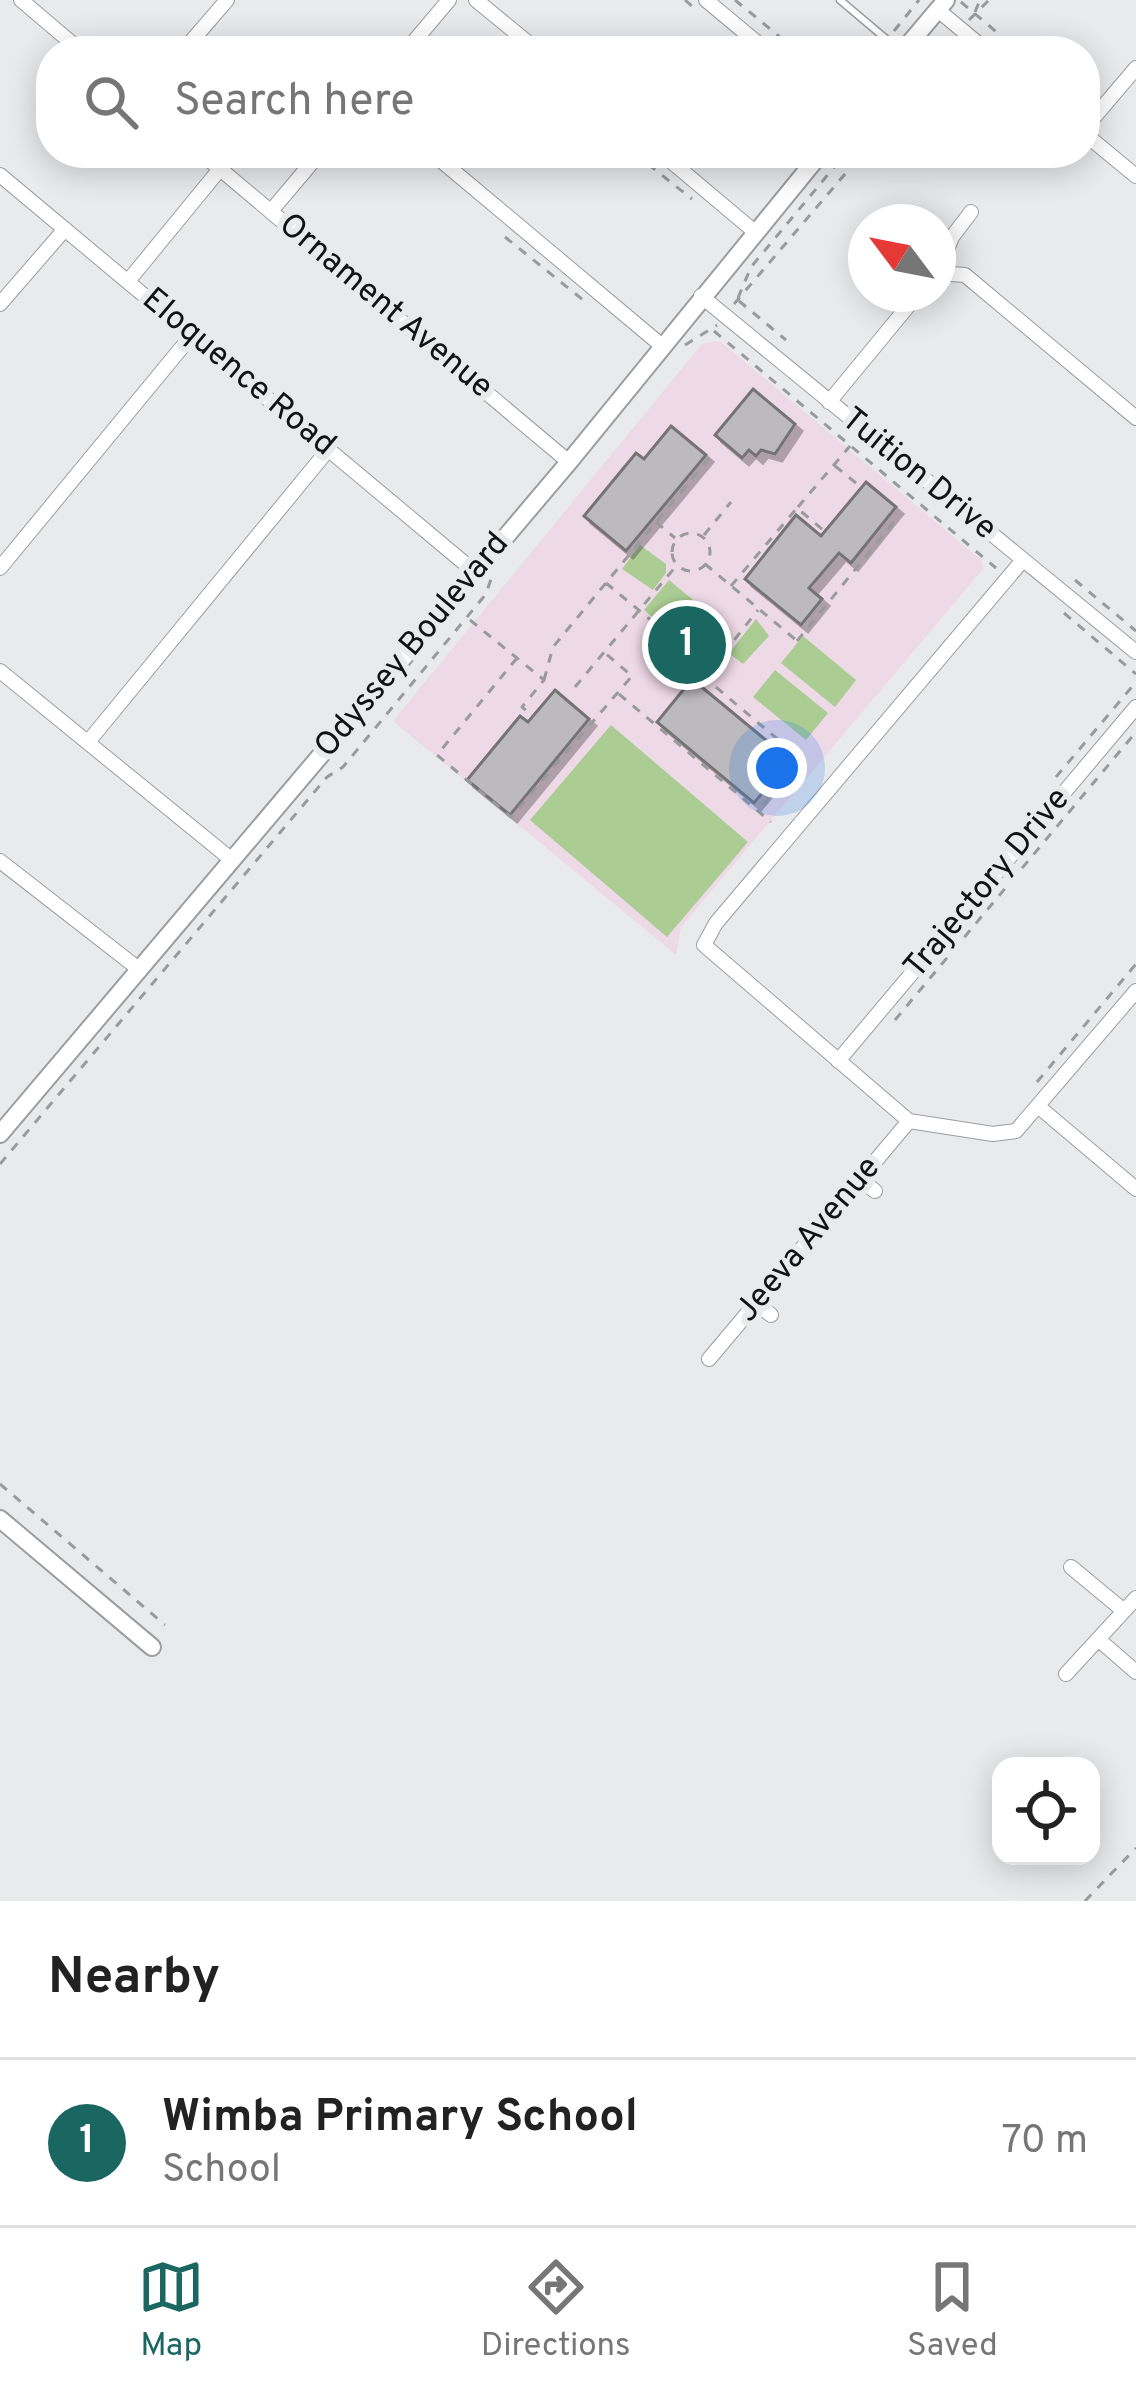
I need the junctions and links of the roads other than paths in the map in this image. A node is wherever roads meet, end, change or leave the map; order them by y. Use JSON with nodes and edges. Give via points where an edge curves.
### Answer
{"nodes":[{"id":1,"x":21,"y":0,"type":"edge"},
{"id":2,"x":226,"y":0,"type":"edge"},
{"id":3,"x":449,"y":0,"type":"edge"},
{"id":4,"x":476,"y":0,"type":"edge"},
{"id":5,"x":706,"y":0,"type":"edge"},
{"id":6,"x":840,"y":0,"type":"edge"},
{"id":7,"x":942,"y":5,"type":"edge"},
{"id":8,"x":63,"y":36,"type":"edge"},
{"id":9,"x":195,"y":36,"type":"edge"},
{"id":10,"x":419,"y":36,"type":"edge"},
{"id":11,"x":520,"y":36,"type":"edge"},
{"id":12,"x":748,"y":36,"type":"edge"},
{"id":13,"x":882,"y":36,"type":"edge"},
{"id":14,"x":915,"y":36,"type":"edge"},
{"id":15,"x":972,"y":36,"type":"edge"},
{"id":16,"x":1136,"y":68,"type":"edge"},
{"id":17,"x":1100,"y":112,"type":"edge"},
{"id":18,"x":1100,"y":144,"type":"edge"},
{"id":19,"x":307,"y":168,"type":"edge"},
{"id":20,"x":450,"y":168,"type":"edge"},
{"id":21,"x":679,"y":168,"type":"edge"},
{"id":22,"x":808,"y":168,"type":"edge"},
{"id":23,"x":220,"y":169,"type":"joint"},
{"id":24,"x":0,"y":175,"type":"edge"},
{"id":25,"x":1136,"y":176,"type":"edge"},
{"id":26,"x":271,"y":211,"type":"junction"},
{"id":27,"x":971,"y":212,"type":"dead end"},
{"id":28,"x":65,"y":229,"type":"junction"},
{"id":29,"x":755,"y":232,"type":"junction"},
{"id":30,"x":128,"y":280,"type":"junction"},
{"id":31,"x":701,"y":296,"type":"junction"},
{"id":32,"x":0,"y":304,"type":"edge"},
{"id":33,"x":903,"y":312,"type":"edge"},
{"id":34,"x":192,"y":335,"type":"junction"},
{"id":35,"x":670,"y":347,"type":"junction"},
{"id":36,"x":829,"y":402,"type":"junction"},
{"id":37,"x":1136,"y":418,"type":"edge"},
{"id":38,"x":328,"y":450,"type":"junction"},
{"id":39,"x":569,"y":462,"type":"junction"},
{"id":40,"x":1023,"y":560,"type":"junction"},
{"id":41,"x":0,"y":568,"type":"edge"},
{"id":42,"x":483,"y":576,"type":"junction"},
{"id":43,"x":1136,"y":652,"type":"edge"},
{"id":44,"x":0,"y":671,"type":"edge"},
{"id":45,"x":1136,"y":707,"type":"edge"},
{"id":46,"x":88,"y":742,"type":"junction"},
{"id":47,"x":232,"y":860,"type":"junction"},
{"id":48,"x":0,"y":861,"type":"edge"},
{"id":49,"x":140,"y":970,"type":"junction"},
{"id":50,"x":1136,"y":991,"type":"edge"},
{"id":51,"x":1130,"y":1012,"type":"edge"},
{"id":52,"x":838,"y":1061,"type":"junction"},
{"id":53,"x":1039,"y":1107,"type":"junction"},
{"id":54,"x":909,"y":1121,"type":"junction"},
{"id":55,"x":0,"y":1134,"type":"edge"},
{"id":56,"x":860,"y":1179,"type":"junction"},
{"id":57,"x":1136,"y":1189,"type":"edge"},
{"id":58,"x":874,"y":1191,"type":"dead end"},
{"id":59,"x":756,"y":1303,"type":"junction"},
{"id":60,"x":771,"y":1316,"type":"dead end"},
{"id":61,"x":709,"y":1359,"type":"dead end"},
{"id":62,"x":0,"y":1519,"type":"edge"},
{"id":63,"x":1071,"y":1567,"type":"dead end"},
{"id":64,"x":1136,"y":1598,"type":"edge"},
{"id":65,"x":1124,"y":1611,"type":"junction"},
{"id":66,"x":1098,"y":1639,"type":"junction"},
{"id":67,"x":152,"y":1647,"type":"dead end"},
{"id":68,"x":1136,"y":1672,"type":"edge"},
{"id":69,"x":1066,"y":1674,"type":"dead end"}],
"edges":[{"from":1,"to":8,"type":"street"},
{"from":2,"to":9,"type":"street"},
{"from":3,"to":10,"type":"street"},
{"from":4,"to":11,"type":"street"},
{"from":5,"to":12,"type":"street"},
{"from":6,"to":13,"type":"lane"},
{"from":7,"to":14,"type":"street"},
{"from":7,"to":15,"type":"street"},
{"from":16,"to":17,"type":"street"},
{"from":18,"to":25,"type":"street"},
{"from":19,"to":26,"type":"street"},
{"from":20,"to":35,"type":"street"},
{"from":21,"to":29,"type":"street"},
{"from":22,"to":29,"type":"street","name":"Odyssey Boulevard"},
{"from":23,"to":26,"type":"street","name":"Ornament Avenue"},
{"from":23,"to":30,"type":"street"},
{"from":24,"to":28,"type":"street","name":"Eloquence Road"},
{"from":26,"to":39,"type":"street","name":"Ornament Avenue"},
{"from":27,"to":37,"type":"street","via":[[938,273],[965,275]]},
{"from":28,"to":30,"type":"street","name":"Eloquence Road"},
{"from":28,"to":32,"type":"street"},
{"from":29,"to":31,"type":"street","name":"Odyssey Boulevard"},
{"from":30,"to":34,"type":"street","name":"Eloquence Road"},
{"from":31,"to":35,"type":"street","name":"Odyssey Boulevard"},
{"from":31,"to":36,"type":"street","name":"Tuition Drive"},
{"from":33,"to":36,"type":"street"},
{"from":34,"to":38,"type":"street","name":"Eloquence Road"},
{"from":34,"to":41,"type":"street"},
{"from":35,"to":39,"type":"street","name":"Odyssey Boulevard"},
{"from":36,"to":40,"type":"street","name":"Tuition Drive"},
{"from":38,"to":42,"type":"street","name":"Eloquence Road"},
{"from":38,"to":46,"type":"street"},
{"from":39,"to":42,"type":"street","name":"Odyssey Boulevard"},
{"from":40,"to":43,"type":"street","name":"Tuition Drive"},
{"from":40,"to":52,"type":"street","via":[[706,937],[706,952]]},
{"from":42,"to":47,"type":"street","name":"Odyssey Boulevard"},
{"from":44,"to":46,"type":"street"},
{"from":45,"to":52,"type":"street","name":"Trajectory Drive"},
{"from":46,"to":47,"type":"street"},
{"from":47,"to":49,"type":"street","name":"Odyssey Boulevard"},
{"from":48,"to":49,"type":"street"},
{"from":49,"to":55,"type":"street","name":"Odyssey Boulevard"},
{"from":50,"to":51,"type":"street"},
{"from":51,"to":53,"type":"street"},
{"from":52,"to":54,"type":"street"},
{"from":53,"to":54,"type":"street","via":[[1004,1135]]},
{"from":53,"to":57,"type":"street"},
{"from":54,"to":56,"type":"street","name":"Jeeva Avenue"},
{"from":56,"to":58,"type":"street"},
{"from":56,"to":59,"type":"street","name":"Jeeva Avenue"},
{"from":59,"to":60,"type":"street"},
{"from":59,"to":61,"type":"street","name":"Jeeva Avenue"},
{"from":62,"to":67,"type":"street"},
{"from":63,"to":65,"type":"street"},
{"from":64,"to":65,"type":"street"},
{"from":65,"to":66,"type":"street"},
{"from":66,"to":68,"type":"street"},
{"from":66,"to":69,"type":"street"}]}
